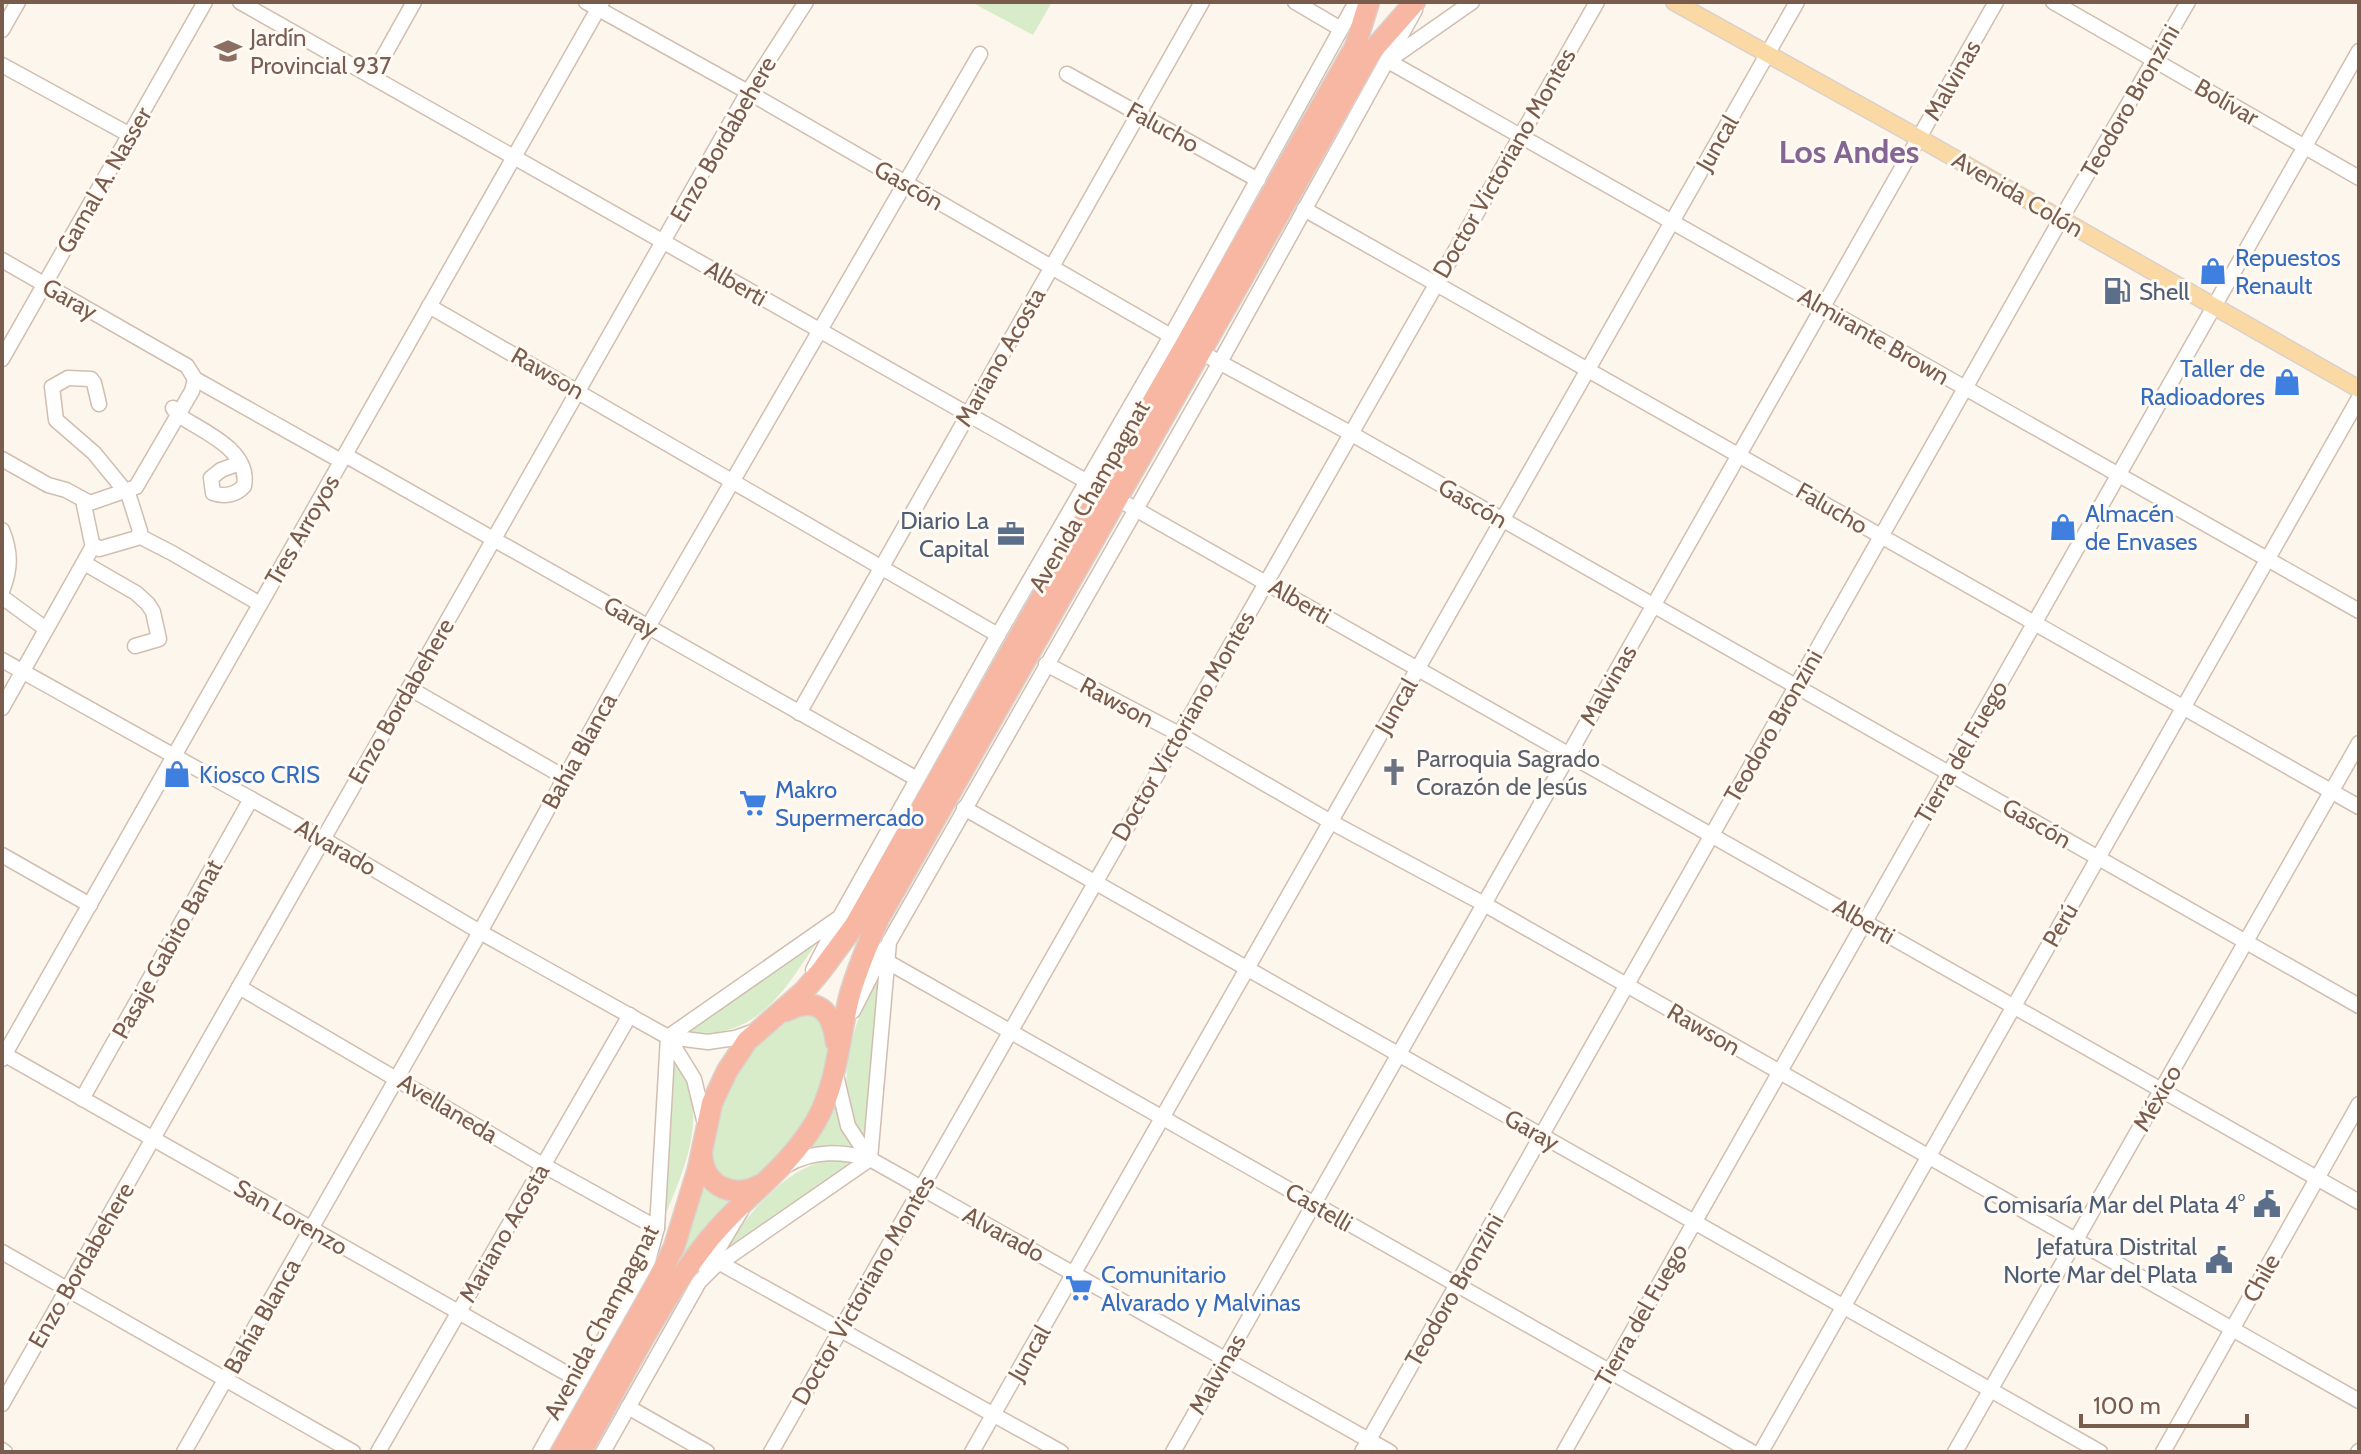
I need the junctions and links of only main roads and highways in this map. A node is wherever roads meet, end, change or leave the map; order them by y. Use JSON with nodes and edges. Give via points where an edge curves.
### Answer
{"nodes":[{"id":1,"x":1369,"y":2,"type":"edge"},
{"id":2,"x":1417,"y":2,"type":"edge"},
{"id":3,"x":1674,"y":2,"type":"edge"},
{"id":4,"x":1186,"y":344,"type":"junction"},
{"id":5,"x":2359,"y":389,"type":"edge"},
{"id":6,"x":1110,"y":496,"type":"junction"},
{"id":7,"x":768,"y":1022,"type":"junction"},
{"id":8,"x":836,"y":1061,"type":"junction"},
{"id":9,"x":702,"y":1153,"type":"junction"},
{"id":10,"x":775,"y":1174,"type":"junction"},
{"id":11,"x":561,"y":1452,"type":"edge"},
{"id":12,"x":581,"y":1452,"type":"edge"}],
"edges":[{"from":1,"to":4,"type":"highway","name":"Avenida Champagnat","via":[[1355,47]]},
{"from":2,"to":4,"type":"highway","name":"Avenida Champagnat","via":[[1371,52]]},
{"from":3,"to":5,"type":"main road","name":"Avenida Colón"},
{"from":4,"to":6,"type":"highway","name":"Avenida Champagnat"},
{"from":6,"to":7,"type":"highway","name":"Avenida Champagnat","via":[[855,925],[821,971]]},
{"from":6,"to":8,"type":"highway","name":"Avenida Champagnat","via":[[879,918],[855,980]]},
{"from":7,"to":8,"type":"highway","via":[[799,1005],[824,1010],[834,1025]]},
{"from":7,"to":9,"type":"highway","name":"Avenida Champagnat","via":[[727,1071],[712,1103]]},
{"from":8,"to":10,"type":"highway","name":"Avenida Champagnat","via":[[816,1121]]},
{"from":9,"to":10,"type":"highway","via":[[704,1169],[719,1187],[743,1191]]},
{"from":9,"to":11,"type":"highway","name":"Avenida Champagnat","via":[[663,1271]]},
{"from":10,"to":12,"type":"highway","name":"Avenida Champagnat","via":[[714,1232],[679,1279]]}]}
